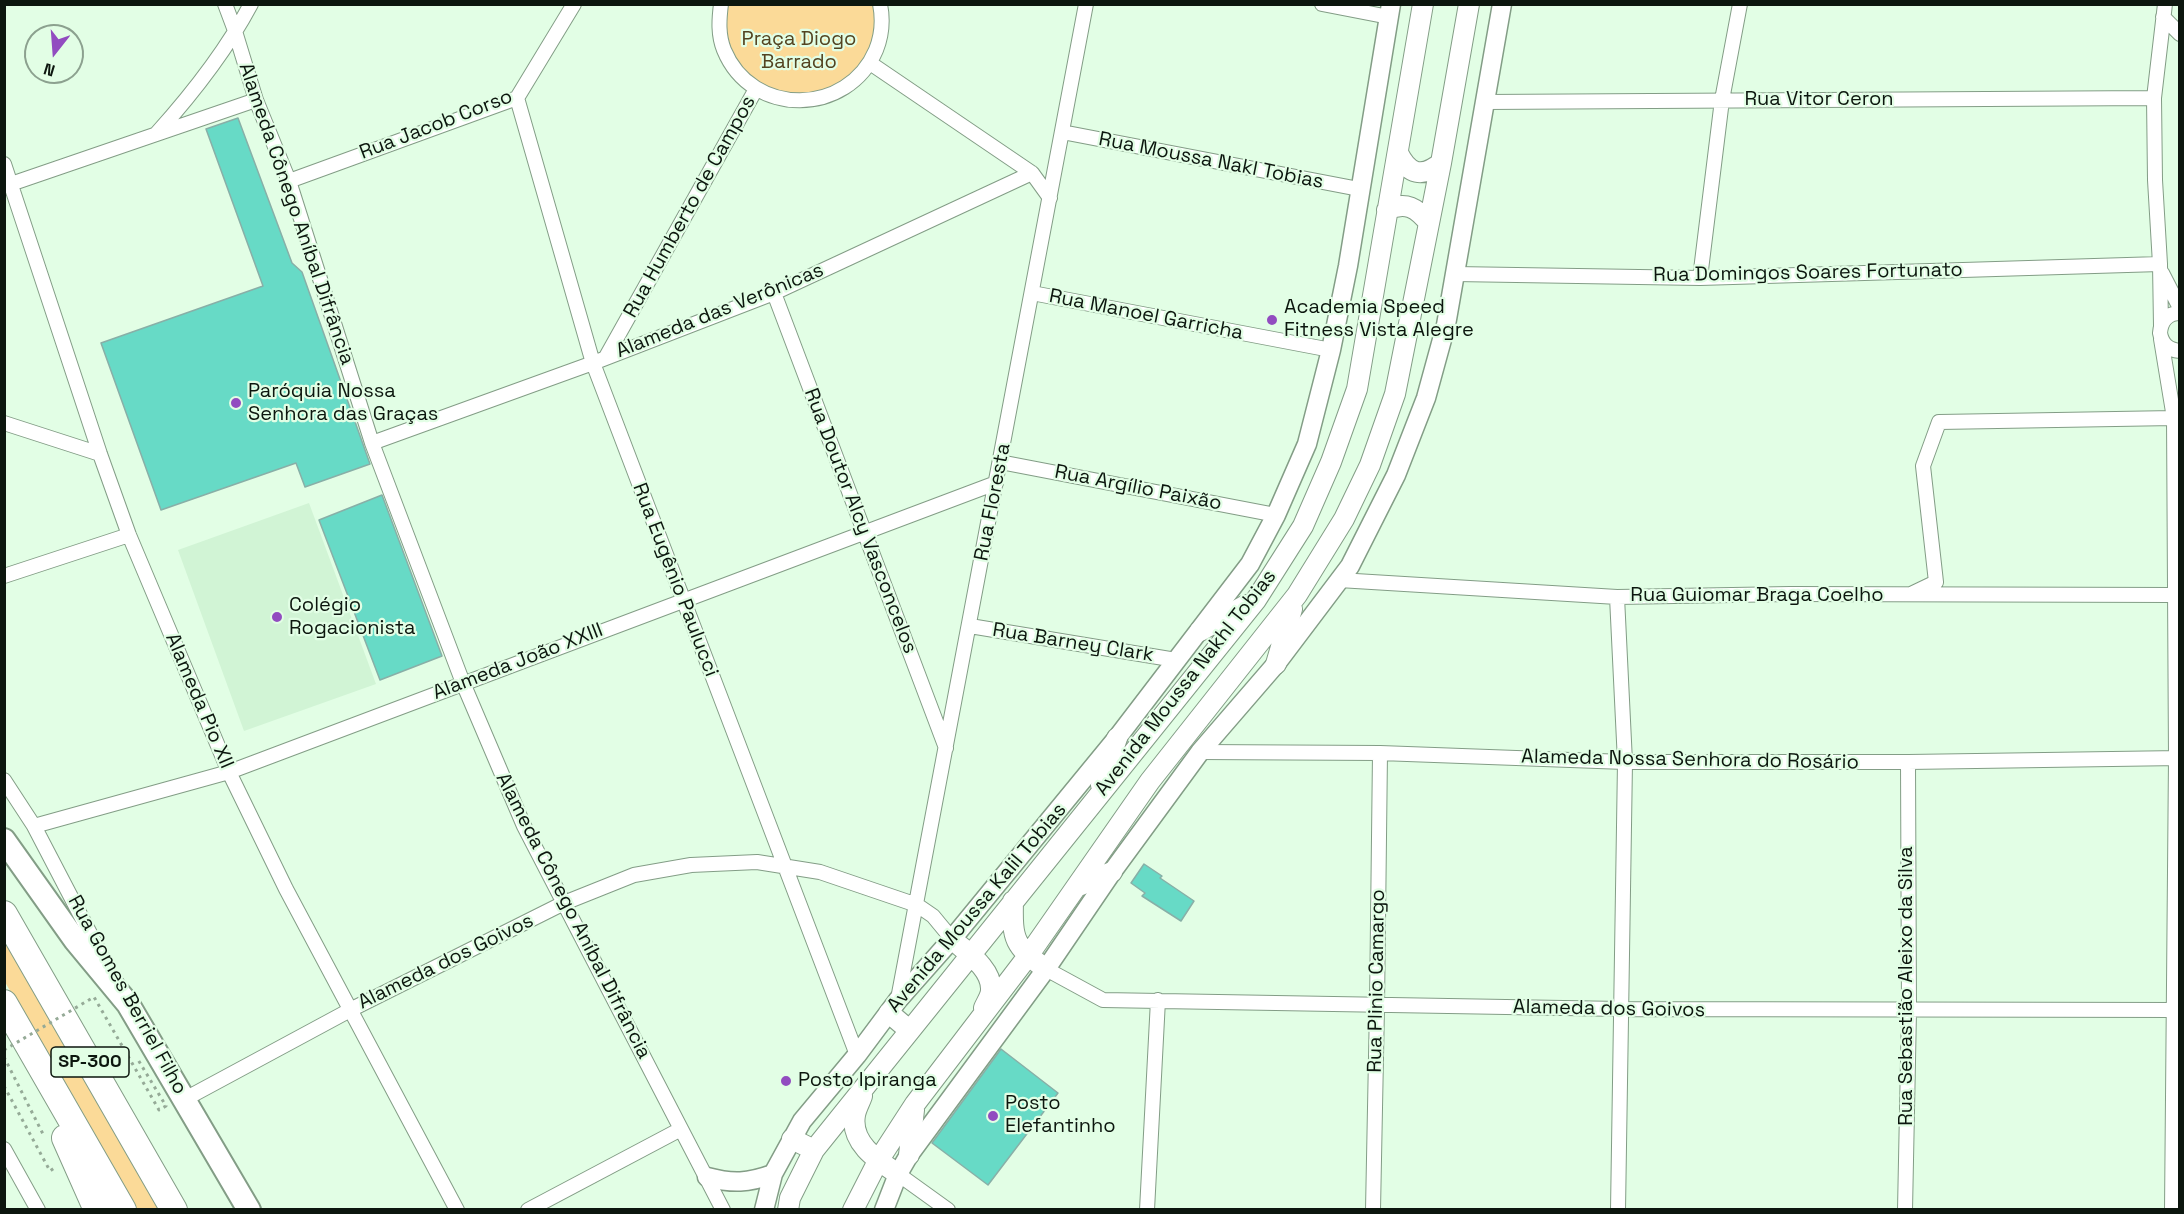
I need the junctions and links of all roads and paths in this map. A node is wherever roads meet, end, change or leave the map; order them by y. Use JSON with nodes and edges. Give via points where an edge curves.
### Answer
{"nodes":[{"id":1,"x":225,"y":4,"type":"edge"},
{"id":2,"x":251,"y":4,"type":"edge"},
{"id":3,"x":574,"y":4,"type":"edge"},
{"id":4,"x":721,"y":4,"type":"edge"},
{"id":5,"x":880,"y":4,"type":"edge"},
{"id":6,"x":1086,"y":4,"type":"edge"},
{"id":7,"x":1322,"y":4,"type":"edge"},
{"id":8,"x":1414,"y":4,"type":"edge"},
{"id":9,"x":1423,"y":4,"type":"edge"},
{"id":10,"x":1470,"y":4,"type":"edge"},
{"id":11,"x":1502,"y":4,"type":"edge"},
{"id":12,"x":1740,"y":4,"type":"edge"},
{"id":13,"x":1390,"y":11,"type":"edge"},
{"id":14,"x":2164,"y":11,"type":"edge"},
{"id":15,"x":236,"y":33,"type":"junction"},
{"id":16,"x":1418,"y":34,"type":"junction"},
{"id":17,"x":2180,"y":34,"type":"edge"},
{"id":18,"x":870,"y":63,"type":"junction"},
{"id":19,"x":756,"y":89,"type":"junction"},
{"id":20,"x":517,"y":98,"type":"junction"},
{"id":21,"x":2154,"y":98,"type":"junction"},
{"id":22,"x":256,"y":100,"type":"junction"},
{"id":23,"x":1722,"y":100,"type":"junction"},
{"id":24,"x":1485,"y":102,"type":"junction"},
{"id":25,"x":1062,"y":132,"type":"junction"},
{"id":26,"x":156,"y":134,"type":"junction"},
{"id":27,"x":1398,"y":153,"type":"junction"},
{"id":28,"x":1441,"y":163,"type":"junction"},
{"id":29,"x":4,"y":164,"type":"edge"},
{"id":30,"x":1032,"y":172,"type":"junction"},
{"id":31,"x":289,"y":181,"type":"junction"},
{"id":32,"x":8,"y":185,"type":"edge"},
{"id":33,"x":1359,"y":189,"type":"junction"},
{"id":34,"x":1050,"y":198,"type":"junction"},
{"id":35,"x":1387,"y":210,"type":"junction"},
{"id":36,"x":1429,"y":223,"type":"junction"},
{"id":37,"x":2160,"y":266,"type":"junction"},
{"id":38,"x":1455,"y":274,"type":"junction"},
{"id":39,"x":1700,"y":278,"type":"junction"},
{"id":40,"x":774,"y":293,"type":"junction"},
{"id":41,"x":1032,"y":293,"type":"junction"},
{"id":42,"x":2180,"y":308,"type":"edge"},
{"id":43,"x":2180,"y":313,"type":"edge"},
{"id":44,"x":2161,"y":333,"type":"junction"},
{"id":45,"x":1331,"y":350,"type":"junction"},
{"id":46,"x":2180,"y":351,"type":"edge"},
{"id":47,"x":599,"y":360,"type":"junction"},
{"id":48,"x":2180,"y":395,"type":"edge"},
{"id":49,"x":2174,"y":418,"type":"junction"},
{"id":50,"x":4,"y":423,"type":"edge"},
{"id":51,"x":372,"y":443,"type":"junction"},
{"id":52,"x":100,"y":454,"type":"junction"},
{"id":53,"x":1000,"y":462,"type":"junction"},
{"id":54,"x":996,"y":483,"type":"junction"},
{"id":55,"x":1276,"y":515,"type":"junction"},
{"id":56,"x":864,"y":532,"type":"junction"},
{"id":57,"x":129,"y":534,"type":"junction"},
{"id":58,"x":4,"y":576,"type":"edge"},
{"id":59,"x":1340,"y":580,"type":"junction"},
{"id":60,"x":1297,"y":595,"type":"junction"},
{"id":61,"x":1909,"y":595,"type":"junction"},
{"id":62,"x":2174,"y":595,"type":"junction"},
{"id":63,"x":1617,"y":597,"type":"junction"},
{"id":64,"x":1256,"y":600,"type":"junction"},
{"id":65,"x":683,"y":601,"type":"junction"},
{"id":66,"x":970,"y":626,"type":"junction"},
{"id":67,"x":1200,"y":631,"type":"junction"},
{"id":68,"x":1176,"y":660,"type":"junction"},
{"id":69,"x":1276,"y":664,"type":"junction"},
{"id":70,"x":463,"y":683,"type":"junction"},
{"id":71,"x":1117,"y":738,"type":"junction"},
{"id":72,"x":947,"y":749,"type":"junction"},
{"id":73,"x":1200,"y":752,"type":"junction"},
{"id":74,"x":1380,"y":753,"type":"junction"},
{"id":75,"x":2178,"y":758,"type":"edge"},
{"id":76,"x":1625,"y":762,"type":"junction"},
{"id":77,"x":1908,"y":762,"type":"junction"},
{"id":78,"x":229,"y":772,"type":"junction"},
{"id":79,"x":4,"y":780,"type":"edge"},
{"id":80,"x":1096,"y":799,"type":"junction"},
{"id":81,"x":34,"y":826,"type":"junction"},
{"id":82,"x":4,"y":840,"type":"edge"},
{"id":83,"x":785,"y":867,"type":"junction"},
{"id":84,"x":1112,"y":872,"type":"junction"},
{"id":85,"x":1076,"y":887,"type":"junction"},
{"id":86,"x":1013,"y":901,"type":"junction"},
{"id":87,"x":564,"y":903,"type":"junction"},
{"id":88,"x":917,"y":905,"type":"junction"},
{"id":89,"x":4,"y":914,"type":"edge"},
{"id":90,"x":952,"y":939,"type":"junction"},
{"id":91,"x":970,"y":955,"type":"junction"},
{"id":92,"x":1028,"y":956,"type":"junction"},
{"id":93,"x":1047,"y":969,"type":"junction"},
{"id":94,"x":1158,"y":1000,"type":"junction"},
{"id":95,"x":4,"y":1004,"type":"edge"},
{"id":96,"x":128,"y":1004,"type":"junction"},
{"id":97,"x":894,"y":1006,"type":"junction"},
{"id":98,"x":1377,"y":1006,"type":"junction"},
{"id":99,"x":352,"y":1009,"type":"junction"},
{"id":100,"x":1621,"y":1009,"type":"junction"},
{"id":101,"x":2177,"y":1010,"type":"edge"},
{"id":102,"x":1909,"y":1011,"type":"junction"},
{"id":103,"x":979,"y":1022,"type":"junction"},
{"id":104,"x":909,"y":1030,"type":"junction"},
{"id":105,"x":4,"y":1050,"type":"edge"},
{"id":106,"x":857,"y":1055,"type":"junction"},
{"id":107,"x":4,"y":1058,"type":"edge"},
{"id":108,"x":137,"y":1058,"type":"dead end"},
{"id":109,"x":867,"y":1083,"type":"junction"},
{"id":110,"x":4,"y":1086,"type":"edge"},
{"id":111,"x":185,"y":1099,"type":"junction"},
{"id":112,"x":915,"y":1104,"type":"junction"},
{"id":113,"x":681,"y":1129,"type":"junction"},
{"id":114,"x":45,"y":1136,"type":"dead end"},
{"id":115,"x":792,"y":1138,"type":"junction"},
{"id":116,"x":4,"y":1149,"type":"edge"},
{"id":117,"x":814,"y":1150,"type":"junction"},
{"id":118,"x":909,"y":1155,"type":"junction"},
{"id":119,"x":878,"y":1161,"type":"junction"},
{"id":120,"x":60,"y":1165,"type":"dead end"},
{"id":121,"x":774,"y":1174,"type":"junction"},
{"id":122,"x":898,"y":1174,"type":"junction"},
{"id":123,"x":707,"y":1177,"type":"junction"},
{"id":124,"x":38,"y":1209,"type":"edge"},
{"id":125,"x":97,"y":1209,"type":"edge"},
{"id":126,"x":123,"y":1209,"type":"edge"},
{"id":127,"x":174,"y":1209,"type":"edge"},
{"id":128,"x":249,"y":1209,"type":"edge"},
{"id":129,"x":457,"y":1209,"type":"edge"},
{"id":130,"x":528,"y":1209,"type":"edge"},
{"id":131,"x":723,"y":1209,"type":"edge"},
{"id":132,"x":764,"y":1209,"type":"edge"},
{"id":133,"x":788,"y":1209,"type":"edge"},
{"id":134,"x":854,"y":1209,"type":"edge"},
{"id":135,"x":884,"y":1209,"type":"edge"},
{"id":136,"x":948,"y":1209,"type":"edge"},
{"id":137,"x":1147,"y":1209,"type":"edge"},
{"id":138,"x":1372,"y":1209,"type":"edge"},
{"id":139,"x":1618,"y":1209,"type":"edge"},
{"id":140,"x":1905,"y":1209,"type":"edge"},
{"id":141,"x":2172,"y":1209,"type":"edge"}],
"edges":[{"from":1,"to":15,"type":"street","name":"Alameda Cônego Aníbal Difrância"},
{"from":2,"to":15,"type":"street"},
{"from":3,"to":20,"type":"street","name":"Rua Jacob Corso"},
{"from":4,"to":19,"type":"street","via":[[719,25],[724,50],[737,72]]},
{"from":5,"to":18,"type":"street","via":[[880,40]]},
{"from":6,"to":25,"type":"street","name":"Rua Floresta"},
{"from":7,"to":13,"type":"street"},
{"from":8,"to":16,"type":"main road"},
{"from":9,"to":16,"type":"main road","name":"Avenida Moussa Nakhl Tobias"},
{"from":10,"to":28,"type":"main road","name":"Avenida Moussa Nakhl Tobias"},
{"from":11,"to":24,"type":"street"},
{"from":12,"to":23,"type":"street"},
{"from":13,"to":33,"type":"street","name":"Avenida Moussa Kalil Tobias"},
{"from":14,"to":17,"type":"street"},
{"from":14,"to":21,"type":"street"},
{"from":15,"to":22,"type":"street","name":"Alameda Cônego Aníbal Difrância"},
{"from":15,"to":26,"type":"street"},
{"from":16,"to":27,"type":"main road","name":"Avenida Moussa Nakhl Tobias"},
{"from":18,"to":19,"type":"street","via":[[853,83],[831,96],[806,102],[780,99]]},
{"from":18,"to":30,"type":"street"},
{"from":19,"to":47,"type":"street","name":"Rua Humberto de Campos"},
{"from":20,"to":31,"type":"street","name":"Rua Jacob Corso"},
{"from":20,"to":47,"type":"street","name":"Rua Eugênio Paulucci"},
{"from":21,"to":23,"type":"street","name":"Rua Vitor Ceron"},
{"from":21,"to":37,"type":"street"},
{"from":22,"to":26,"type":"street"},
{"from":22,"to":31,"type":"street","name":"Alameda Cônego Aníbal Difrância"},
{"from":23,"to":24,"type":"street","name":"Rua Vitor Ceron"},
{"from":23,"to":39,"type":"street"},
{"from":24,"to":38,"type":"street"},
{"from":25,"to":33,"type":"street","name":"Rua Moussa Nakl Tobias"},
{"from":25,"to":34,"type":"street","name":"Rua Floresta"},
{"from":26,"to":32,"type":"street"},
{"from":27,"to":28,"type":"main road","via":[[1404,165],[1413,171],[1431,171]]},
{"from":27,"to":35,"type":"main road","name":"Avenida Moussa Nakhl Tobias"},
{"from":28,"to":36,"type":"main road","name":"Avenida Moussa Nakhl Tobias"},
{"from":29,"to":32,"type":"street","name":"Alameda Pio XII"},
{"from":30,"to":34,"type":"street"},
{"from":30,"to":40,"type":"street","name":"Alameda das Verônicas"},
{"from":31,"to":51,"type":"street","name":"Alameda Cônego Aníbal Difrância"},
{"from":32,"to":52,"type":"street","name":"Alameda Pio XII"},
{"from":33,"to":45,"type":"street","name":"Avenida Moussa Kalil Tobias"},
{"from":34,"to":41,"type":"street","name":"Rua Floresta"},
{"from":35,"to":36,"type":"main road","via":[[1407,205],[1418,210]]},
{"from":35,"to":64,"type":"main road","name":"Avenida Moussa Nakhl Tobias","via":[[1357,388],[1303,526]]},
{"from":36,"to":60,"type":"main road","name":"Avenida Moussa Nakhl Tobias","via":[[1395,394],[1370,465],[1344,519]]},
{"from":37,"to":39,"type":"street","name":"Rua Domingos Soares Fortunato"},
{"from":37,"to":42,"type":"street"},
{"from":37,"to":44,"type":"street"},
{"from":38,"to":39,"type":"street","name":"Rua Domingos Soares Fortunato"},
{"from":38,"to":59,"type":"street","via":[[1426,398],[1396,476]]},
{"from":40,"to":47,"type":"street","name":"Alameda das Verônicas"},
{"from":40,"to":56,"type":"street","name":"Rua Doutor Alcy Vasconcelos"},
{"from":41,"to":45,"type":"street","name":"Rua Manoel Garricha"},
{"from":41,"to":53,"type":"street","name":"Rua Floresta"},
{"from":43,"to":44,"type":"street","via":[[2169,315]]},
{"from":44,"to":46,"type":"street","via":[[2170,349]]},
{"from":44,"to":49,"type":"street"},
{"from":45,"to":55,"type":"street","name":"Avenida Moussa Kalil Tobias","via":[[1307,444]]},
{"from":47,"to":51,"type":"street","name":"Alameda das Verônicas"},
{"from":47,"to":65,"type":"street","name":"Rua Eugênio Paulucci"},
{"from":48,"to":49,"type":"street"},
{"from":49,"to":61,"type":"street","via":[[1939,422],[1923,465],[1936,582]]},
{"from":49,"to":62,"type":"street"},
{"from":50,"to":52,"type":"street"},
{"from":51,"to":70,"type":"street","name":"Alameda Cônego Aníbal Difrância"},
{"from":52,"to":57,"type":"street","name":"Alameda Pio XII"},
{"from":53,"to":54,"type":"street","name":"Rua Floresta"},
{"from":53,"to":55,"type":"street","name":"Rua Argílio Paixão"},
{"from":54,"to":56,"type":"street","name":"Alameda João XXIII"},
{"from":54,"to":66,"type":"street","name":"Rua Floresta"},
{"from":55,"to":67,"type":"street","name":"Avenida Moussa Kalil Tobias","via":[[1250,564]]},
{"from":56,"to":65,"type":"street","name":"Alameda João XXIII"},
{"from":56,"to":72,"type":"street","name":"Rua Doutor Alcy Vasconcelos"},
{"from":57,"to":58,"type":"street"},
{"from":57,"to":78,"type":"street","name":"Alameda Pio XII"},
{"from":59,"to":63,"type":"street","name":"Rua Guiomar Braga Coelho"},
{"from":59,"to":69,"type":"street"},
{"from":60,"to":69,"type":"main road"},
{"from":60,"to":85,"type":"main road","name":"Avenida Moussa Nakhl Tobias","via":[[1150,781]]},
{"from":61,"to":62,"type":"street","name":"Rua Guiomar Braga Coelho"},
{"from":61,"to":63,"type":"street","name":"Rua Guiomar Braga Coelho"},
{"from":62,"to":75,"type":"street"},
{"from":63,"to":76,"type":"street"},
{"from":64,"to":67,"type":"main road"},
{"from":64,"to":80,"type":"main road","name":"Avenida Moussa Nakhl Tobias"},
{"from":65,"to":70,"type":"street","name":"Alameda João XXIII"},
{"from":65,"to":83,"type":"street","name":"Rua Eugênio Paulucci"},
{"from":66,"to":68,"type":"street","name":"Rua Barney Clark"},
{"from":66,"to":72,"type":"street","name":"Rua Floresta"},
{"from":67,"to":68,"type":"street","name":"Avenida Moussa Kalil Tobias"},
{"from":68,"to":71,"type":"street","name":"Avenida Moussa Kalil Tobias"},
{"from":69,"to":73,"type":"street"},
{"from":70,"to":78,"type":"street","name":"Alameda João XXIII"},
{"from":70,"to":87,"type":"street","name":"Alameda Cônego Aníbal Difrância","via":[[524,826]]},
{"from":71,"to":80,"type":"main road"},
{"from":71,"to":90,"type":"street","name":"Avenida Moussa Kalil Tobias"},
{"from":72,"to":88,"type":"street","name":"Rua Floresta"},
{"from":73,"to":74,"type":"street","name":"Alameda Nossa Senhora do Rosário"},
{"from":73,"to":84,"type":"street"},
{"from":74,"to":76,"type":"street","name":"Alameda Nossa Senhora do Rosário"},
{"from":74,"to":98,"type":"street","name":"Rua Plinio Camargo"},
{"from":75,"to":77,"type":"street","name":"Alameda Nossa Senhora do Rosário"},
{"from":75,"to":101,"type":"street"},
{"from":76,"to":77,"type":"street","name":"Alameda Nossa Senhora do Rosário"},
{"from":76,"to":100,"type":"street"},
{"from":77,"to":102,"type":"street","name":"Rua Sebastião Aleixo da Silva"},
{"from":78,"to":81,"type":"street","name":"Alameda João XXIII"},
{"from":78,"to":99,"type":"street","name":"Alameda Pio XII","via":[[286,889]]},
{"from":79,"to":81,"type":"street","name":"Rua Gomes Berriel Filho"},
{"from":80,"to":86,"type":"main road","name":"Avenida Moussa Nakhl Tobias"},
{"from":81,"to":96,"type":"street","name":"Rua Gomes Berriel Filho"},
{"from":82,"to":96,"type":"highway","via":[[75,940]]},
{"from":83,"to":87,"type":"street","name":"Alameda dos Goivos","via":[[757,862],[691,865],[634,875]]},
{"from":83,"to":88,"type":"street","name":"Alameda dos Goivos","via":[[820,872]]},
{"from":83,"to":106,"type":"street","name":"Rua Eugênio Paulucci"},
{"from":84,"to":85,"type":"main road"},
{"from":84,"to":93,"type":"street"},
{"from":85,"to":92,"type":"main road","name":"Avenida Moussa Nakhl Tobias"},
{"from":86,"to":91,"type":"main road","name":"Avenida Moussa Nakhl Tobias"},
{"from":86,"to":92,"type":"main road","via":[[1014,939]]},
{"from":87,"to":99,"type":"street","name":"Alameda dos Goivos"},
{"from":87,"to":113,"type":"street","name":"Alameda Cônego Aníbal Difrância"},
{"from":88,"to":90,"type":"street","name":"Alameda dos Goivos","via":[[933,916]]},
{"from":88,"to":97,"type":"street","name":"Rua Floresta"},
{"from":89,"to":127,"type":"highway","number":"SP-300"},
{"from":90,"to":91,"type":"main road"},
{"from":90,"to":97,"type":"street","name":"Avenida Moussa Kalil Tobias"},
{"from":91,"to":103,"type":"main road","via":[[985,970],[991,990]]},
{"from":91,"to":104,"type":"main road","name":"Avenida Moussa Nakhl Tobias"},
{"from":92,"to":93,"type":"main road"},
{"from":92,"to":103,"type":"main road","name":"Avenida Moussa Nakhl Tobias"},
{"from":93,"to":94,"type":"street","name":"Alameda dos Goivos","via":[[1103,1000]]},
{"from":93,"to":118,"type":"street"},
{"from":94,"to":98,"type":"street","name":"Alameda dos Goivos"},
{"from":94,"to":137,"type":"street"},
{"from":95,"to":125,"type":"highway"},
{"from":95,"to":126,"type":"highway","number":"SP-300"},
{"from":96,"to":111,"type":"highway","name":"Rua Gomes Berriel Filho"},
{"from":97,"to":104,"type":"main road"},
{"from":97,"to":106,"type":"street","name":"Avenida Moussa Kalil Tobias"},
{"from":98,"to":100,"type":"street","name":"Alameda dos Goivos"},
{"from":98,"to":138,"type":"street","name":"Rua Plinio Camargo"},
{"from":99,"to":111,"type":"street","name":"Alameda dos Goivos"},
{"from":99,"to":129,"type":"street","name":"Alameda Pio XII"},
{"from":100,"to":102,"type":"street","name":"Alameda dos Goivos"},
{"from":100,"to":139,"type":"street"},
{"from":101,"to":102,"type":"street","name":"Alameda dos Goivos"},
{"from":101,"to":141,"type":"street"},
{"from":102,"to":140,"type":"street","name":"Rua Sebastião Aleixo da Silva"},
{"from":103,"to":112,"type":"main road","name":"Avenida Moussa Nakhl Tobias"},
{"from":104,"to":109,"type":"main road","name":"Avenida Moussa Nakhl Tobias"},
{"from":105,"to":108,"type":"path","bridge":true,"via":[[94,997],[159,1110],[166,1106]]},
{"from":106,"to":115,"type":"street","name":"Avenida Moussa Kalil Tobias"},
{"from":107,"to":114,"type":"path"},
{"from":109,"to":117,"type":"main road","name":"Avenida Moussa Nakhl Tobias"},
{"from":109,"to":119,"type":"main road","via":[[855,1115],[855,1135]]},
{"from":110,"to":120,"type":"path","via":[[50,1171]]},
{"from":111,"to":128,"type":"highway","name":"Rua Gomes Berriel Filho"},
{"from":112,"to":118,"type":"main road"},
{"from":112,"to":119,"type":"main road","name":"Avenida Moussa Nakhl Tobias"},
{"from":113,"to":123,"type":"street","name":"Alameda Cônego Aníbal Difrância"},
{"from":113,"to":130,"type":"street"},
{"from":115,"to":117,"type":"main road"},
{"from":115,"to":121,"type":"street","name":"Avenida Moussa Kalil Tobias"},
{"from":116,"to":124,"type":"street"},
{"from":117,"to":133,"type":"main road","name":"Avenida Moussa Nakhl Tobias"},
{"from":118,"to":122,"type":"street"},
{"from":119,"to":122,"type":"main road"},
{"from":119,"to":134,"type":"main road","name":"Avenida Moussa Nakhl Tobias"},
{"from":121,"to":123,"type":"street","via":[[728,1183]]},
{"from":121,"to":132,"type":"street","name":"Avenida Moussa Kalil Tobias"},
{"from":122,"to":135,"type":"street"},
{"from":122,"to":136,"type":"street"},
{"from":123,"to":131,"type":"street","name":"Alameda Cônego Aníbal Difrância"}]}
